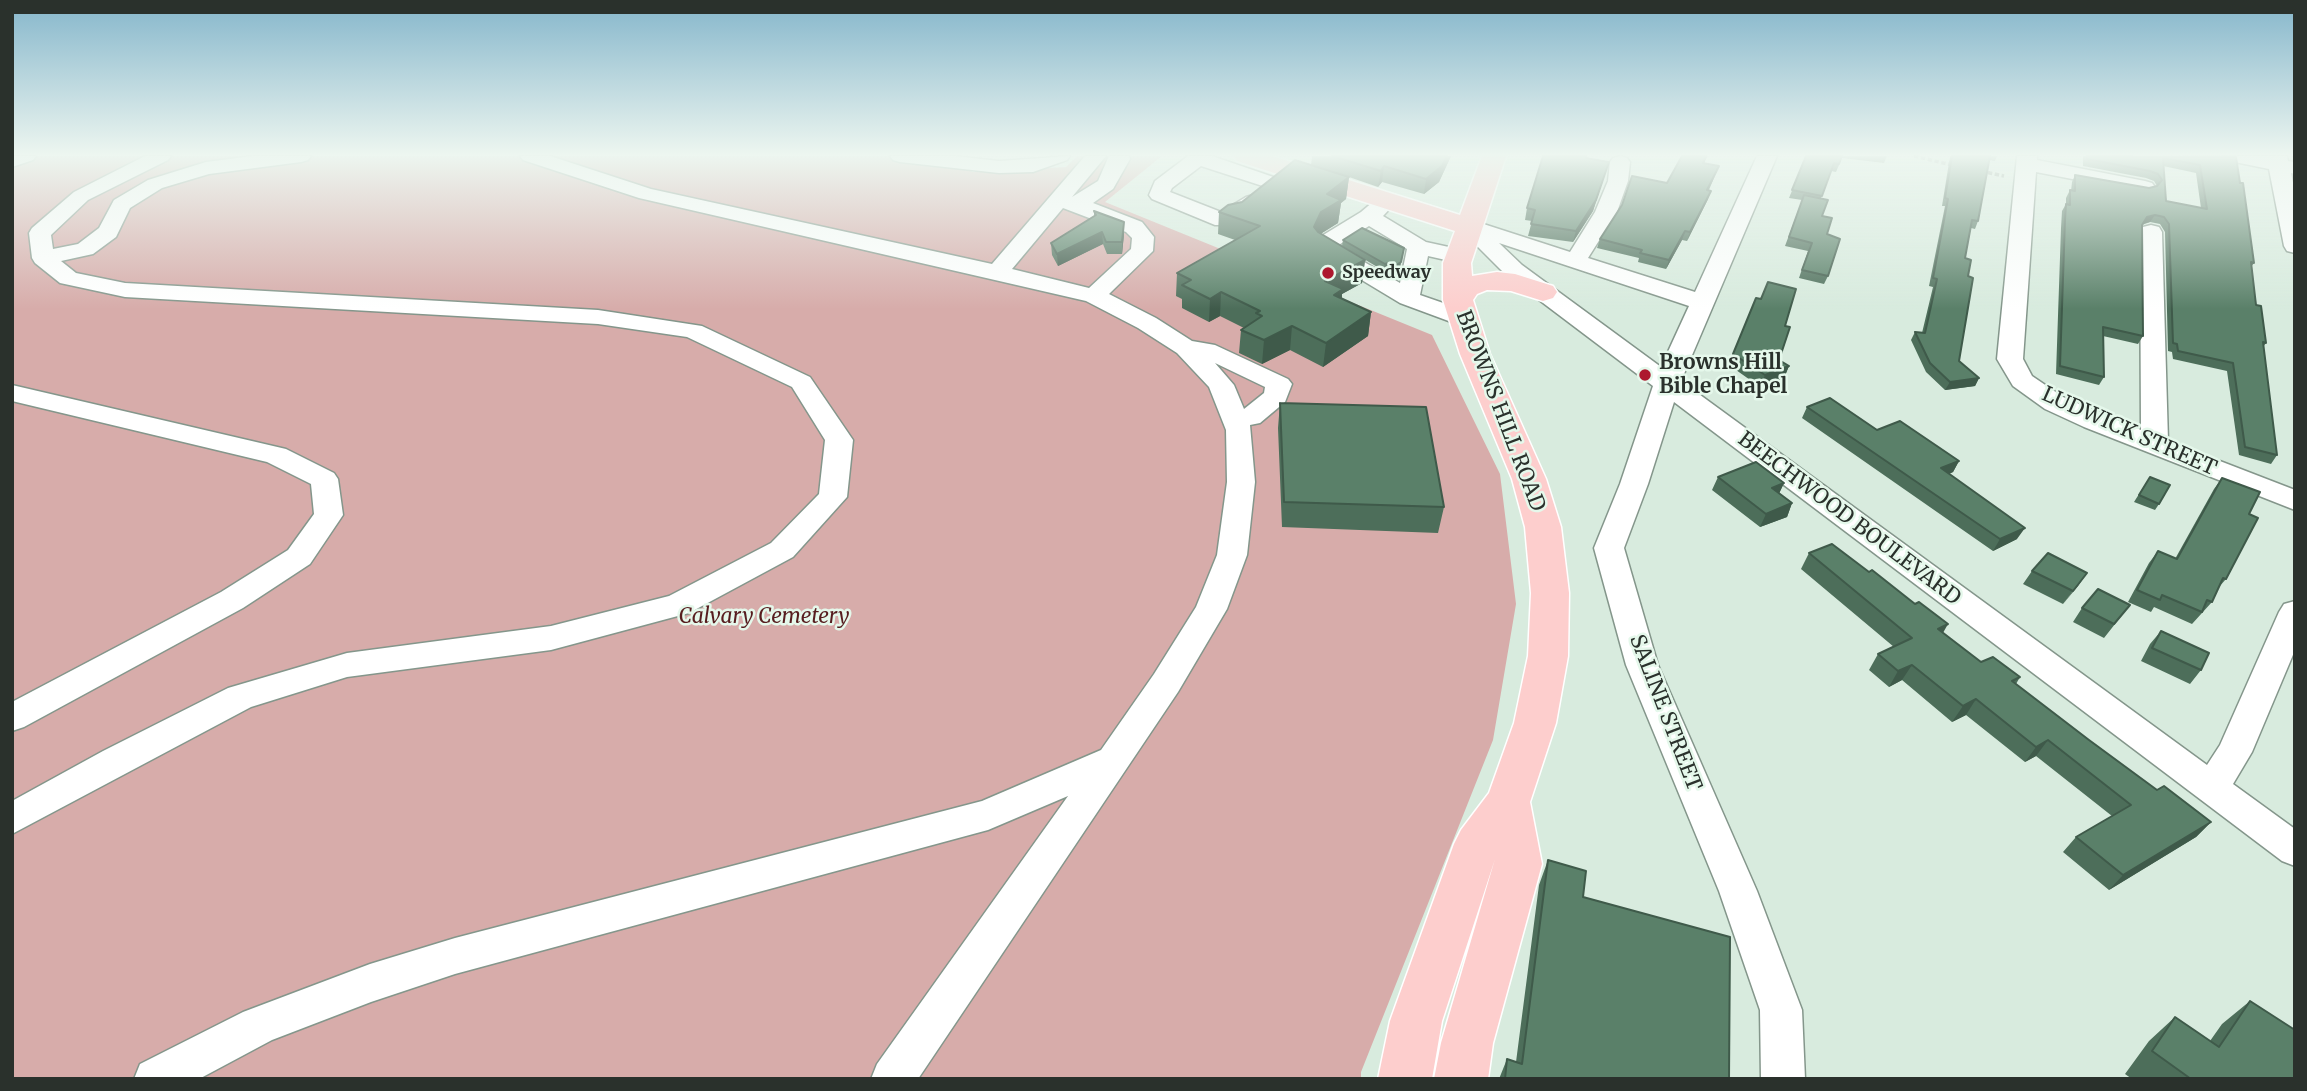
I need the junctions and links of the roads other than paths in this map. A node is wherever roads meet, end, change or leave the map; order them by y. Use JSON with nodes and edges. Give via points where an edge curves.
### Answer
{"nodes":[{"id":1,"x":69,"y":207,"type":"edge"},
{"id":2,"x":120,"y":207,"type":"edge"},
{"id":3,"x":704,"y":207,"type":"edge"},
{"id":4,"x":1063,"y":207,"type":"edge"},
{"id":5,"x":1078,"y":207,"type":"edge"},
{"id":6,"x":1191,"y":207,"type":"edge"},
{"id":7,"x":1242,"y":207,"type":"edge"},
{"id":8,"x":1373,"y":207,"type":"edge"},
{"id":9,"x":1475,"y":207,"type":"edge"},
{"id":10,"x":1608,"y":207,"type":"edge"},
{"id":11,"x":1745,"y":207,"type":"edge"},
{"id":12,"x":2023,"y":207,"type":"edge"},
{"id":13,"x":2289,"y":207,"type":"edge"},
{"id":14,"x":1378,"y":209,"type":"junction"},
{"id":15,"x":1468,"y":226,"type":"junction"},
{"id":16,"x":2151,"y":232,"type":"dead end"},
{"id":17,"x":2295,"y":246,"type":"edge"},
{"id":18,"x":1419,"y":247,"type":"junction"},
{"id":19,"x":1459,"y":256,"type":"junction"},
{"id":20,"x":43,"y":258,"type":"junction"},
{"id":21,"x":1575,"y":261,"type":"junction"},
{"id":22,"x":997,"y":272,"type":"junction"},
{"id":23,"x":1543,"y":292,"type":"junction"},
{"id":24,"x":1094,"y":296,"type":"junction"},
{"id":25,"x":1408,"y":298,"type":"junction"},
{"id":26,"x":1704,"y":303,"type":"junction"},
{"id":27,"x":1461,"y":309,"type":"junction"},
{"id":28,"x":1186,"y":348,"type":"junction"},
{"id":29,"x":1667,"y":383,"type":"junction"},
{"id":30,"x":12,"y":393,"type":"edge"},
{"id":31,"x":1234,"y":418,"type":"junction"},
{"id":32,"x":2155,"y":446,"type":"junction"},
{"id":33,"x":2295,"y":501,"type":"edge"},
{"id":34,"x":2295,"y":612,"type":"edge"},
{"id":35,"x":12,"y":718,"type":"edge"},
{"id":36,"x":1113,"y":760,"type":"junction"},
{"id":37,"x":2211,"y":787,"type":"junction"},
{"id":38,"x":1508,"y":802,"type":"junction"},
{"id":39,"x":12,"y":819,"type":"edge"},
{"id":40,"x":2295,"y":850,"type":"edge"},
{"id":41,"x":155,"y":1079,"type":"edge"},
{"id":42,"x":892,"y":1079,"type":"edge"},
{"id":43,"x":1405,"y":1079,"type":"edge"},
{"id":44,"x":1461,"y":1079,"type":"edge"},
{"id":45,"x":1783,"y":1079,"type":"edge"}],
"edges":[{"from":1,"to":20,"type":"street","via":[[40,233]]},
{"from":2,"to":20,"type":"street","via":[[108,232],[85,249]]},
{"from":3,"to":22,"type":"street"},
{"from":4,"to":22,"type":"street"},
{"from":5,"to":24,"type":"street","via":[[1134,227],[1143,237],[1142,251]]},
{"from":6,"to":7,"type":"street","via":[[1223,219]]},
{"from":8,"to":14,"type":"main road"},
{"from":9,"to":15,"type":"main road"},
{"from":10,"to":21,"type":"street"},
{"from":11,"to":26,"type":"street","name":"SALINE STREET"},
{"from":12,"to":32,"type":"street","name":"LUDWICK STREET","via":[[2010,359],[2014,369],[2022,381],[2054,403]]},
{"from":13,"to":17,"type":"street"},
{"from":14,"to":15,"type":"main road"},
{"from":14,"to":18,"type":"street"},
{"from":14,"to":25,"type":"street","via":[[1325,248]]},
{"from":15,"to":19,"type":"main road","name":"BROWNS HILL ROAD"},
{"from":15,"to":21,"type":"street"},
{"from":15,"to":23,"type":"street","name":"BEECHWOOD BOULEVARD"},
{"from":16,"to":32,"type":"street"},
{"from":18,"to":19,"type":"street"},
{"from":18,"to":25,"type":"street"},
{"from":19,"to":27,"type":"main road","name":"BROWNS HILL ROAD"},
{"from":20,"to":39,"type":"street","via":[[68,278],[125,290],[598,317],[693,331],[801,382],[839,440],[833,497],[782,550],[678,605],[551,638],[347,665],[240,697]]},
{"from":21,"to":26,"type":"street"},
{"from":22,"to":24,"type":"street"},
{"from":23,"to":27,"type":"main road","via":[[1491,281],[1467,288]]},
{"from":23,"to":29,"type":"street","name":"BEECHWOOD BOULEVARD"},
{"from":24,"to":28,"type":"street"},
{"from":25,"to":27,"type":"street"},
{"from":26,"to":29,"type":"street","name":"SALINE STREET"},
{"from":27,"to":38,"type":"main road","name":"BROWNS HILL ROAD","via":[[1544,527],[1550,593],[1548,656],[1535,723]]},
{"from":28,"to":31,"type":"street","via":[[1221,385]]},
{"from":28,"to":31,"type":"street","via":[[1206,350],[1279,384],[1276,396],[1251,417]]},
{"from":29,"to":37,"type":"street","name":"BEECHWOOD BOULEVARD"},
{"from":29,"to":45,"type":"street","name":"SALINE STREET","via":[[1609,548],[1642,665],[1738,891],[1781,1010]]},
{"from":30,"to":35,"type":"street","via":[[276,455],[324,479],[329,515],[299,557],[232,600]]},
{"from":31,"to":36,"type":"street","via":[[1239,430],[1241,482],[1232,555],[1211,609]]},
{"from":32,"to":33,"type":"street","name":"LUDWICK STREET"},
{"from":34,"to":37,"type":"street","via":[[2235,752]]},
{"from":36,"to":41,"type":"street","via":[[988,815],[455,956],[370,983],[258,1026]]},
{"from":36,"to":42,"type":"street"},
{"from":37,"to":40,"type":"street","name":"BEECHWOOD BOULEVARD"},
{"from":38,"to":43,"type":"main road","name":"BROWNS HILL ROAD","via":[[1477,844],[1416,1021]]},
{"from":38,"to":44,"type":"main road","name":"BROWNS HILL ROAD","via":[[1519,864],[1467,1042]]}]}
